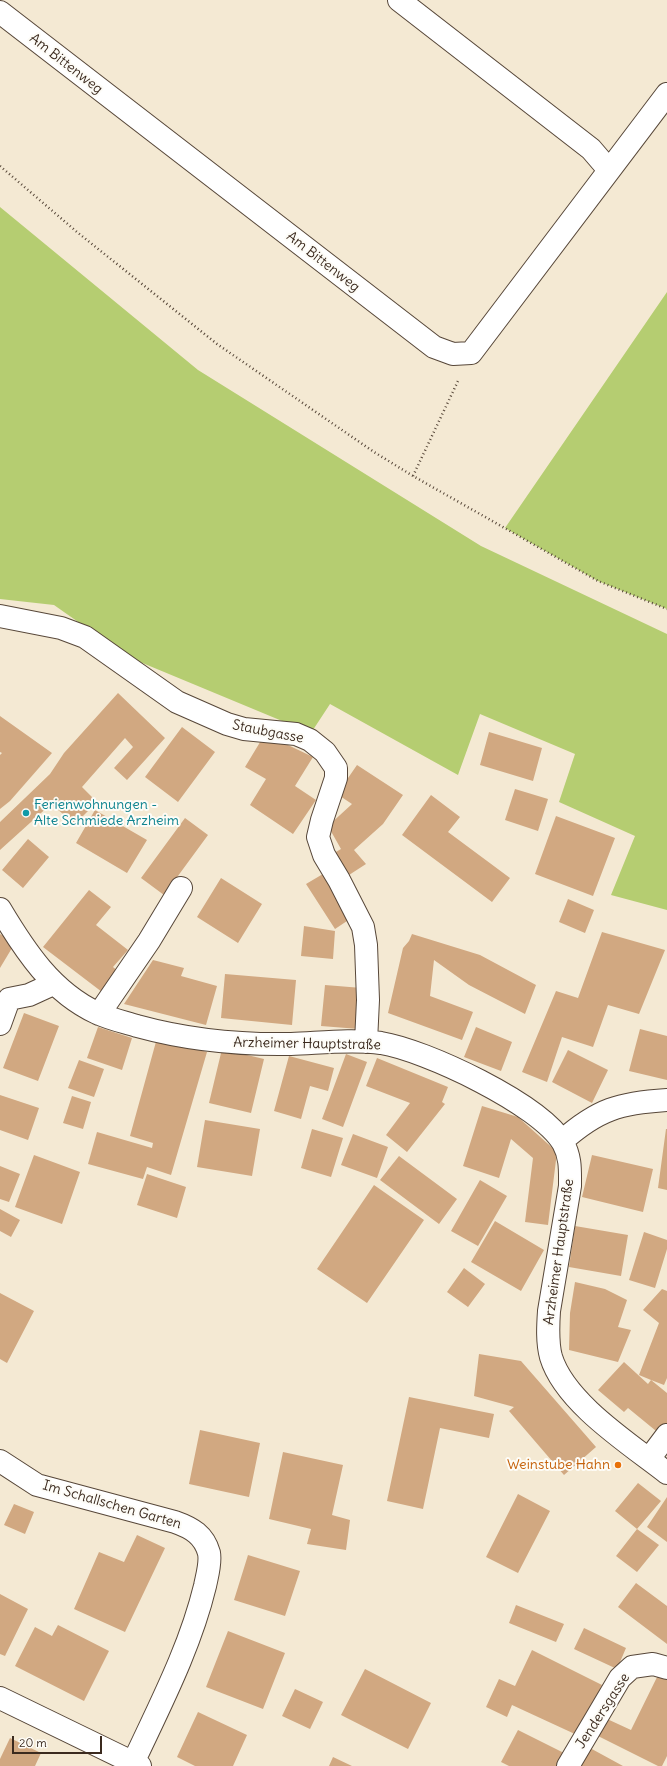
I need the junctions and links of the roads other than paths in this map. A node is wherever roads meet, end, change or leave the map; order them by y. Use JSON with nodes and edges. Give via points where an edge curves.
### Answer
{"nodes":[{"id":1,"x":399,"y":0,"type":"edge"},
{"id":2,"x":0,"y":12,"type":"edge"},
{"id":3,"x":667,"y":94,"type":"edge"},
{"id":4,"x":609,"y":170,"type":"junction"},
{"id":5,"x":0,"y":616,"type":"edge"},
{"id":6,"x":181,"y":888,"type":"dead end"},
{"id":7,"x":0,"y":909,"type":"edge"},
{"id":8,"x":54,"y":984,"type":"junction"},
{"id":9,"x":5,"y":995,"type":"edge"},
{"id":10,"x":99,"y":1014,"type":"junction"},
{"id":11,"x":0,"y":1024,"type":"edge"},
{"id":12,"x":366,"y":1042,"type":"junction"},
{"id":13,"x":667,"y":1100,"type":"edge"},
{"id":14,"x":562,"y":1141,"type":"junction"},
{"id":15,"x":667,"y":1435,"type":"edge"},
{"id":16,"x":649,"y":1459,"type":"junction"},
{"id":17,"x":0,"y":1461,"type":"edge"},
{"id":18,"x":667,"y":1473,"type":"edge"},
{"id":19,"x":667,"y":1668,"type":"edge"},
{"id":20,"x":0,"y":1698,"type":"edge"},
{"id":21,"x":136,"y":1764,"type":"edge"},
{"id":22,"x":568,"y":1766,"type":"edge"}],
"edges":[{"from":1,"to":4,"type":"street","via":[[591,149]]},
{"from":2,"to":4,"type":"street","name":"Am Bittenweg","via":[[434,347],[454,354],[471,353]]},
{"from":3,"to":4,"type":"street"},
{"from":5,"to":12,"type":"street","name":"Staubgasse","via":[[61,628],[85,637],[177,702],[244,729],[296,734],[310,740],[325,752],[336,768],[336,778],[318,837],[324,855],[340,880],[363,927],[368,1000]]},
{"from":6,"to":10,"type":"street","via":[[149,941]]},
{"from":7,"to":8,"type":"street","name":"Arzheimer Hauptstraße","via":[[28,954]]},
{"from":8,"to":9,"type":"street","via":[[29,995]]},
{"from":8,"to":10,"type":"street","name":"Arzheimer Hauptstraße","via":[[71,998]]},
{"from":9,"to":11,"type":"street"},
{"from":10,"to":12,"type":"street","name":"Arzheimer Hauptstraße","via":[[154,1030],[224,1043],[249,1045]]},
{"from":12,"to":14,"type":"street","name":"Arzheimer Hauptstraße","via":[[397,1046],[455,1069],[521,1104],[545,1122]]},
{"from":13,"to":14,"type":"street","via":[[641,1101],[614,1107],[591,1118]]},
{"from":14,"to":16,"type":"street","name":"Arzheimer Hauptstraße","via":[[568,1152],[570,1186],[549,1311],[548,1335],[551,1357],[582,1405]]},
{"from":15,"to":16,"type":"street"},
{"from":16,"to":18,"type":"street","name":"Arzheimer Hauptstraße"},
{"from":17,"to":21,"type":"street","name":"Im Schallschen Garten","via":[[37,1485],[175,1522],[192,1528],[203,1539],[209,1554],[209,1568],[199,1610]]},
{"from":19,"to":22,"type":"street","name":"Jendersgasse","via":[[653,1664],[632,1667],[620,1678]]},
{"from":20,"to":21,"type":"street"}]}
